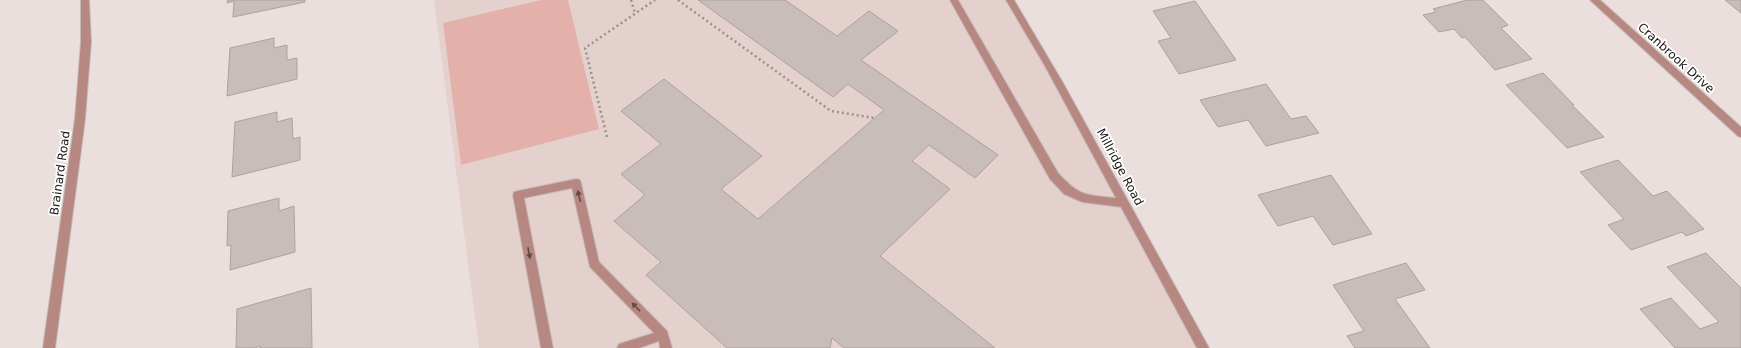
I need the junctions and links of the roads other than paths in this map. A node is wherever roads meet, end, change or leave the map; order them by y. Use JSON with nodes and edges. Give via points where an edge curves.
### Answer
{"nodes":[{"id":1,"x":85,"y":0,"type":"edge"},
{"id":2,"x":954,"y":0,"type":"edge"},
{"id":3,"x":1010,"y":0,"type":"edge"},
{"id":4,"x":1594,"y":0,"type":"edge"},
{"id":5,"x":1741,"y":133,"type":"edge"},
{"id":6,"x":1125,"y":203,"type":"junction"},
{"id":7,"x":663,"y":335,"type":"junction"},
{"id":8,"x":49,"y":348,"type":"edge"},
{"id":9,"x":547,"y":348,"type":"edge"},
{"id":10,"x":623,"y":348,"type":"edge"},
{"id":11,"x":666,"y":348,"type":"edge"},
{"id":12,"x":1203,"y":348,"type":"edge"}],
"edges":[{"from":1,"to":8,"type":"street","name":"Brainard Road","via":[[86,42],[80,119]]},
{"from":2,"to":6,"type":"street","via":[[1054,176],[1068,191],[1086,199]]},
{"from":3,"to":6,"type":"street","name":"Millridge Road","via":[[1041,49]]},
{"from":4,"to":5,"type":"street","name":"Cranbrook Drive"},
{"from":6,"to":12,"type":"street","name":"Millridge Road"},
{"from":7,"to":9,"type":"street","one_way":true,"via":[[594,264],[576,183],[518,195]]},
{"from":7,"to":10,"type":"street"},
{"from":7,"to":11,"type":"street"}]}
